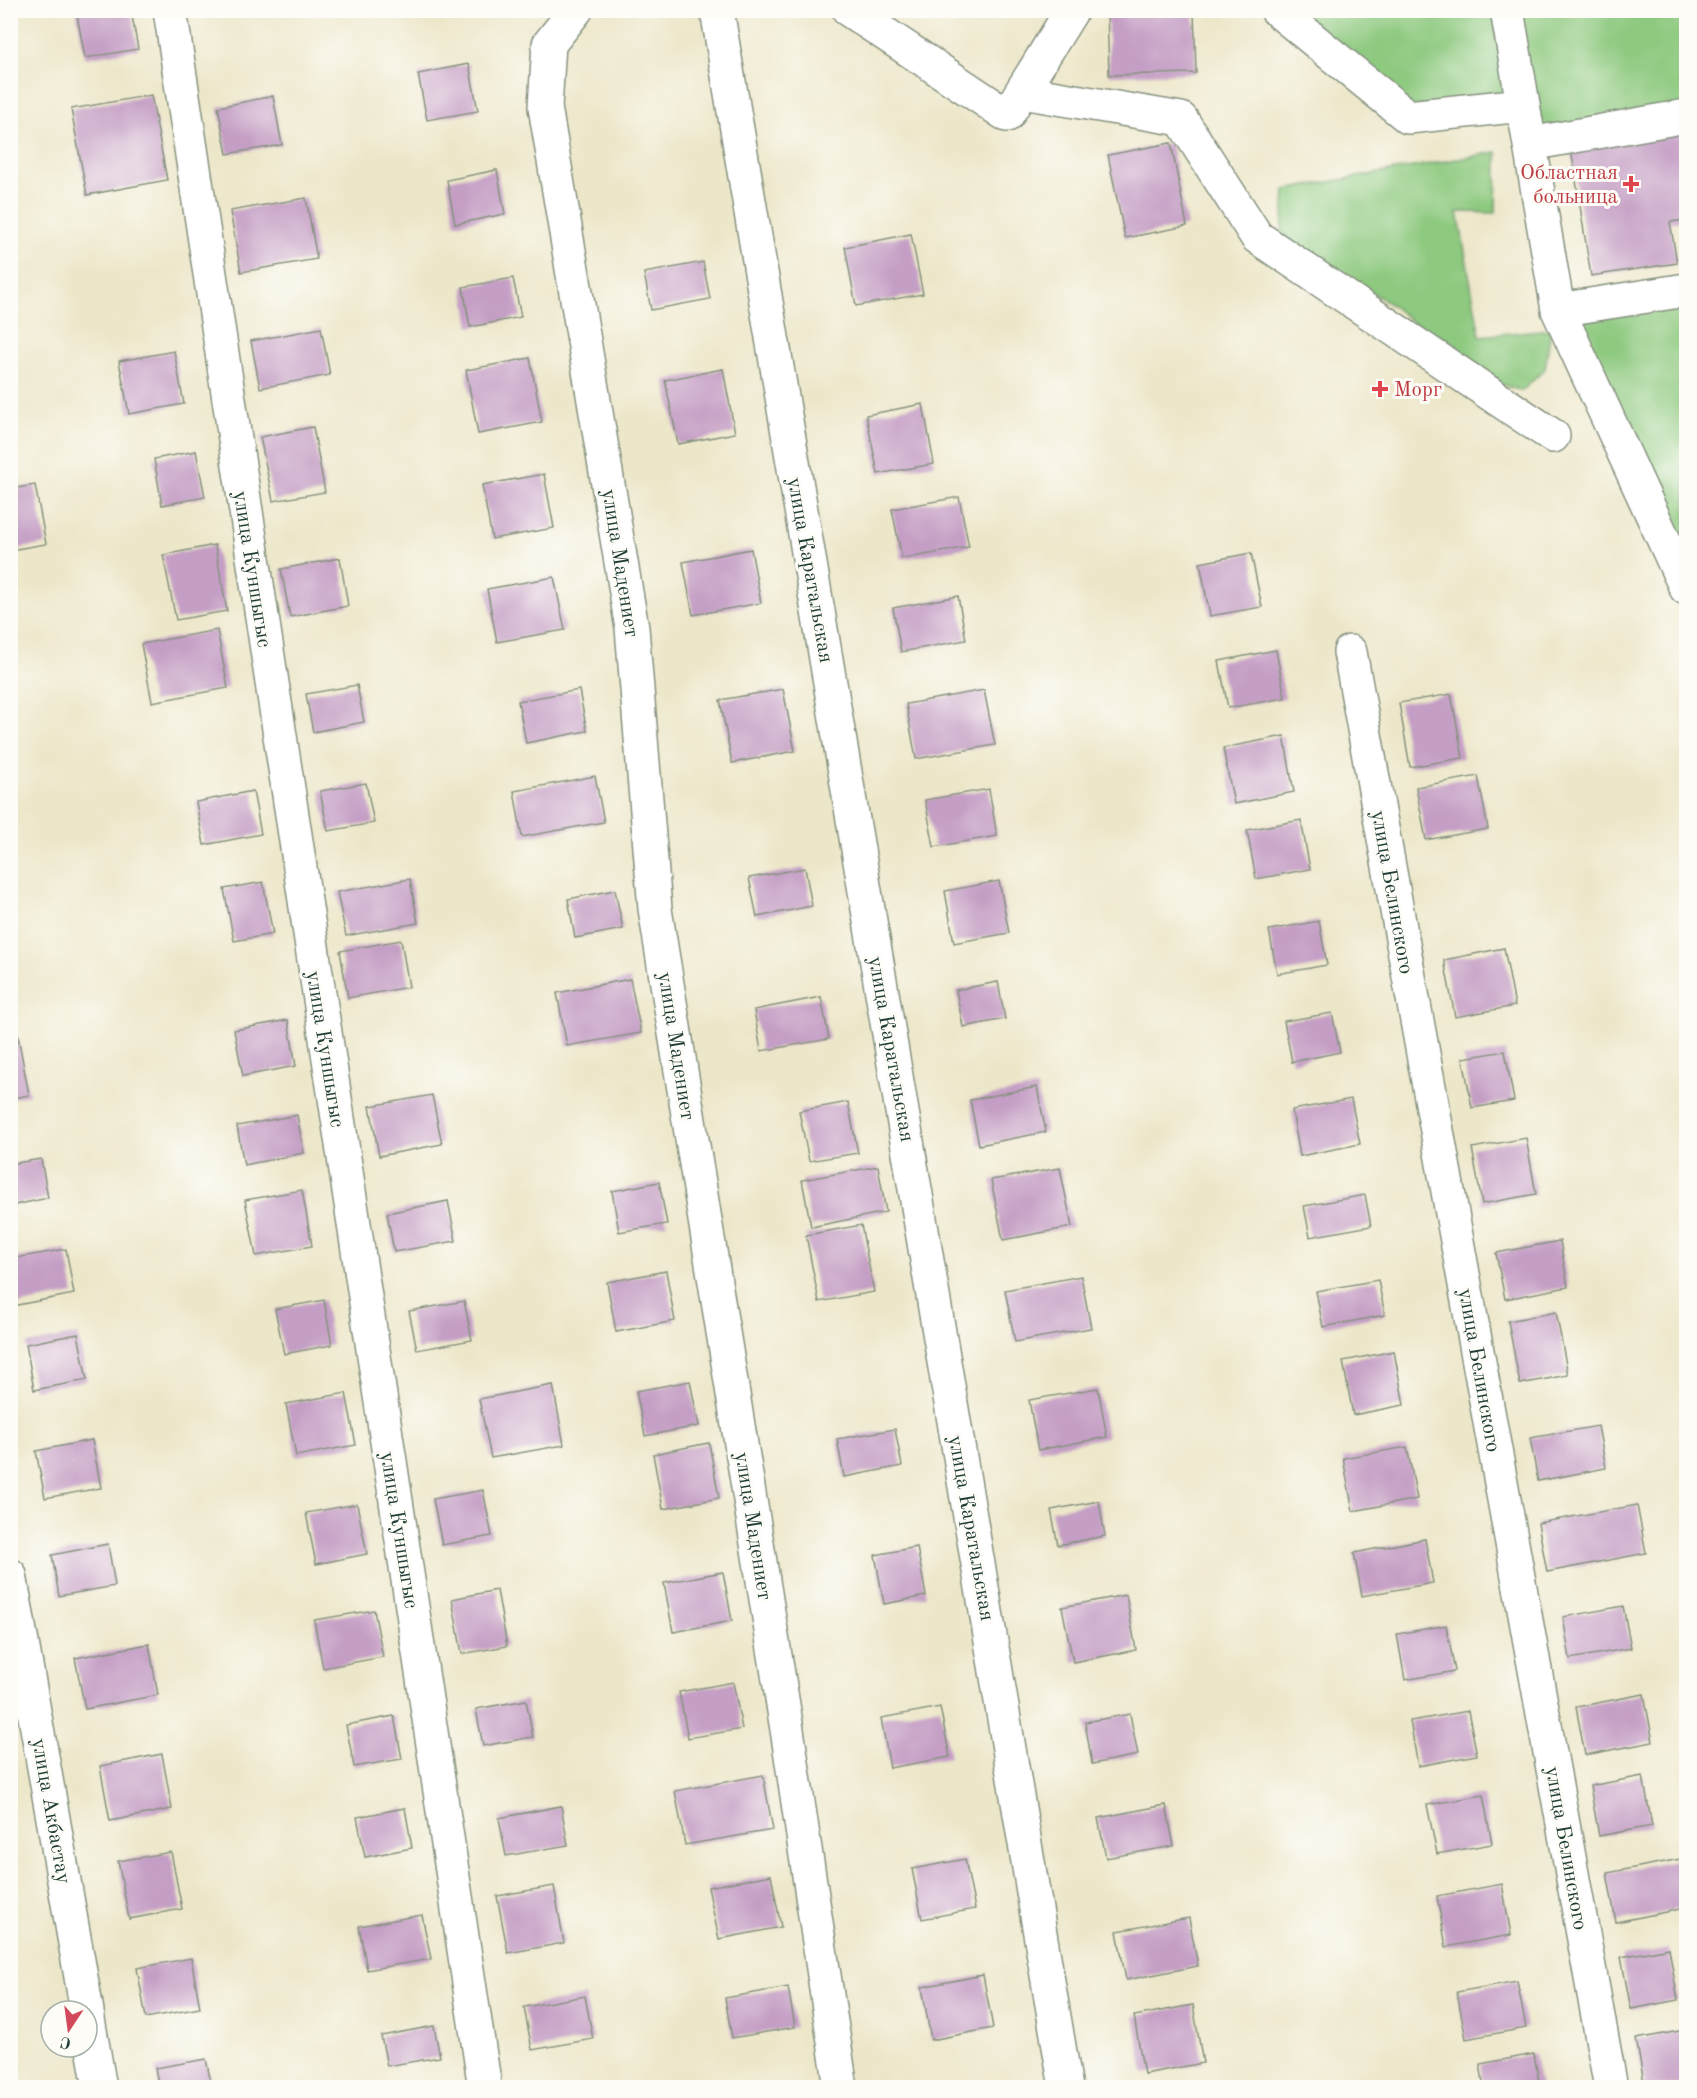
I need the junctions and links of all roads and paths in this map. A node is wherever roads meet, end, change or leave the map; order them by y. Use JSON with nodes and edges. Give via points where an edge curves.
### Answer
{"nodes":[{"id":1,"x":170,"y":10,"type":"edge"},
{"id":2,"x":576,"y":10,"type":"edge"},
{"id":3,"x":849,"y":10,"type":"edge"},
{"id":4,"x":1072,"y":10,"type":"edge"},
{"id":5,"x":1277,"y":10,"type":"edge"},
{"id":6,"x":1507,"y":10,"type":"edge"},
{"id":7,"x":716,"y":11,"type":"edge"},
{"id":8,"x":1015,"y":104,"type":"junction"},
{"id":9,"x":1523,"y":105,"type":"junction"},
{"id":10,"x":1686,"y":116,"type":"edge"},
{"id":11,"x":1530,"y":144,"type":"junction"},
{"id":12,"x":1686,"y":290,"type":"edge"},
{"id":13,"x":1558,"y":310,"type":"junction"},
{"id":14,"x":1552,"y":436,"type":"dead end"},
{"id":15,"x":1686,"y":588,"type":"edge"},
{"id":16,"x":1350,"y":652,"type":"dead end"},
{"id":17,"x":10,"y":1575,"type":"edge"},
{"id":18,"x":85,"y":1999,"type":"edge"},
{"id":19,"x":95,"y":2059,"type":"edge"},
{"id":20,"x":100,"y":2088,"type":"edge"},
{"id":21,"x":485,"y":2088,"type":"edge"},
{"id":22,"x":841,"y":2088,"type":"edge"},
{"id":23,"x":1066,"y":2088,"type":"edge"},
{"id":24,"x":1611,"y":2088,"type":"edge"}],
"edges":[{"from":1,"to":21,"type":"street","name":"улица Куншыгыс"},
{"from":2,"to":22,"type":"street","name":"улица Мадениет","via":[[549,44],[545,107],[632,628],[655,909]]},
{"from":3,"to":8,"type":"street"},
{"from":4,"to":8,"type":"street"},
{"from":5,"to":9,"type":"street","via":[[1408,117]]},
{"from":6,"to":9,"type":"street"},
{"from":7,"to":23,"type":"street","name":"улица Каратальская"},
{"from":8,"to":14,"type":"street","via":[[1181,119],[1257,237]]},
{"from":9,"to":11,"type":"street"},
{"from":10,"to":11,"type":"street"},
{"from":11,"to":13,"type":"street"},
{"from":12,"to":13,"type":"street"},
{"from":13,"to":15,"type":"street"},
{"from":16,"to":24,"type":"street","name":"улица Белинского"},
{"from":17,"to":18,"type":"street","name":"улица Акбастау"},
{"from":19,"to":20,"type":"street","name":"улица Акбастау"}]}
